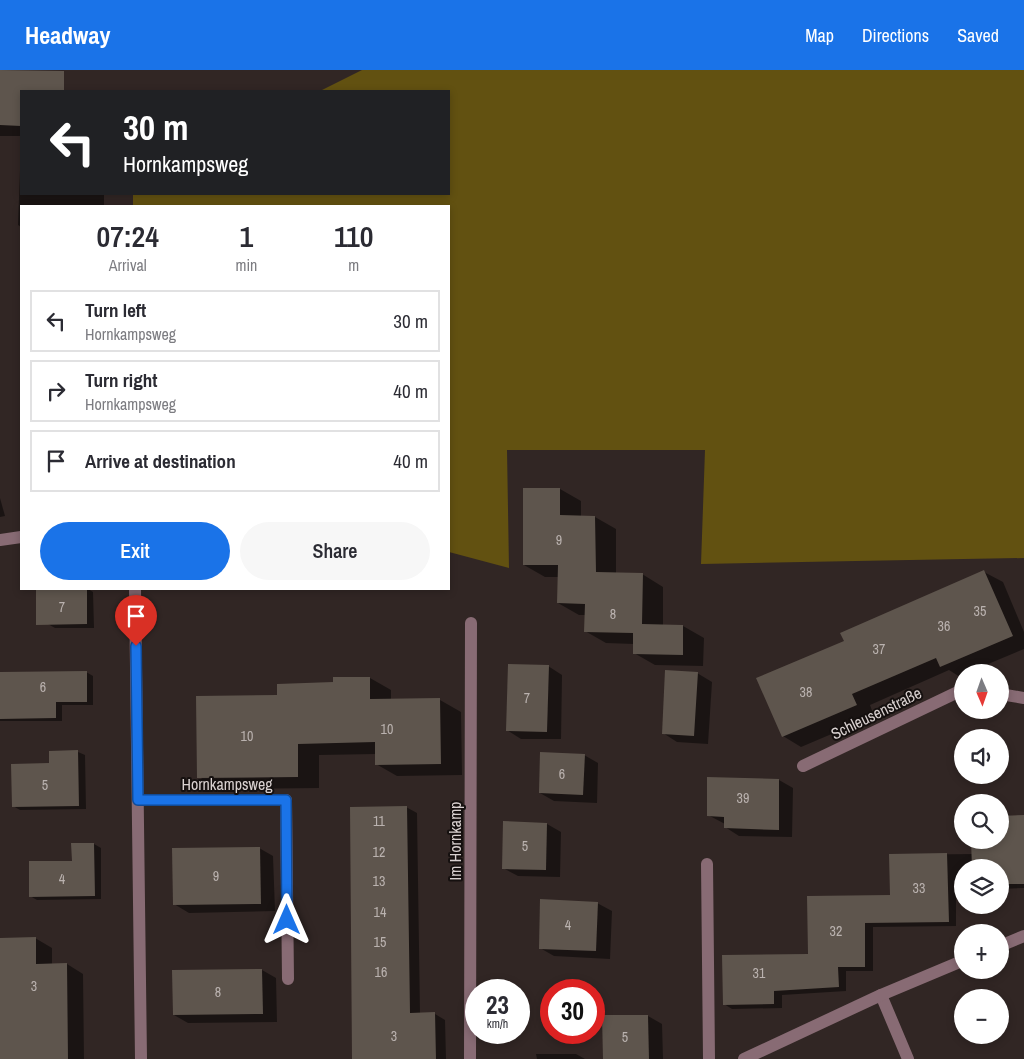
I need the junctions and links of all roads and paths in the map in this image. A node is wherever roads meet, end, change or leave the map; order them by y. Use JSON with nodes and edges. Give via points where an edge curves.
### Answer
{"nodes":[{"id":1,"x":20,"y":537,"type":"edge"},
{"id":2,"x":0,"y":540,"type":"edge"},
{"id":3,"x":135,"y":590,"type":"edge"},
{"id":4,"x":471,"y":623,"type":"dead end"},
{"id":5,"x":954,"y":694,"type":"edge"},
{"id":6,"x":1009,"y":696,"type":"edge"},
{"id":7,"x":1024,"y":698,"type":"edge"},
{"id":8,"x":803,"y":766,"type":"dead end"},
{"id":9,"x":138,"y":800,"type":"junction"},
{"id":10,"x":707,"y":864,"type":"dead end"},
{"id":11,"x":1024,"y":936,"type":"edge"},
{"id":12,"x":1009,"y":942,"type":"edge"},
{"id":13,"x":954,"y":964,"type":"edge"},
{"id":14,"x":288,"y":979,"type":"dead end"},
{"id":15,"x":881,"y":995,"type":"junction"},
{"id":16,"x":141,"y":1059,"type":"edge"},
{"id":17,"x":470,"y":1059,"type":"edge"},
{"id":18,"x":709,"y":1059,"type":"edge"},
{"id":19,"x":744,"y":1059,"type":"edge"},
{"id":20,"x":908,"y":1059,"type":"edge"}],
"edges":[{"from":1,"to":2,"type":"street"},
{"from":3,"to":9,"type":"street"},
{"from":4,"to":17,"type":"street","name":"Im Hornkamp"},
{"from":5,"to":8,"type":"street","name":"Schleusenstraße"},
{"from":6,"to":7,"type":"street"},
{"from":9,"to":14,"type":"street","name":"Hornkampsweg","via":[[286,800]]},
{"from":9,"to":16,"type":"street"},
{"from":10,"to":18,"type":"street"},
{"from":11,"to":12,"type":"street"},
{"from":13,"to":15,"type":"street"},
{"from":15,"to":19,"type":"street"},
{"from":15,"to":20,"type":"street"}]}
